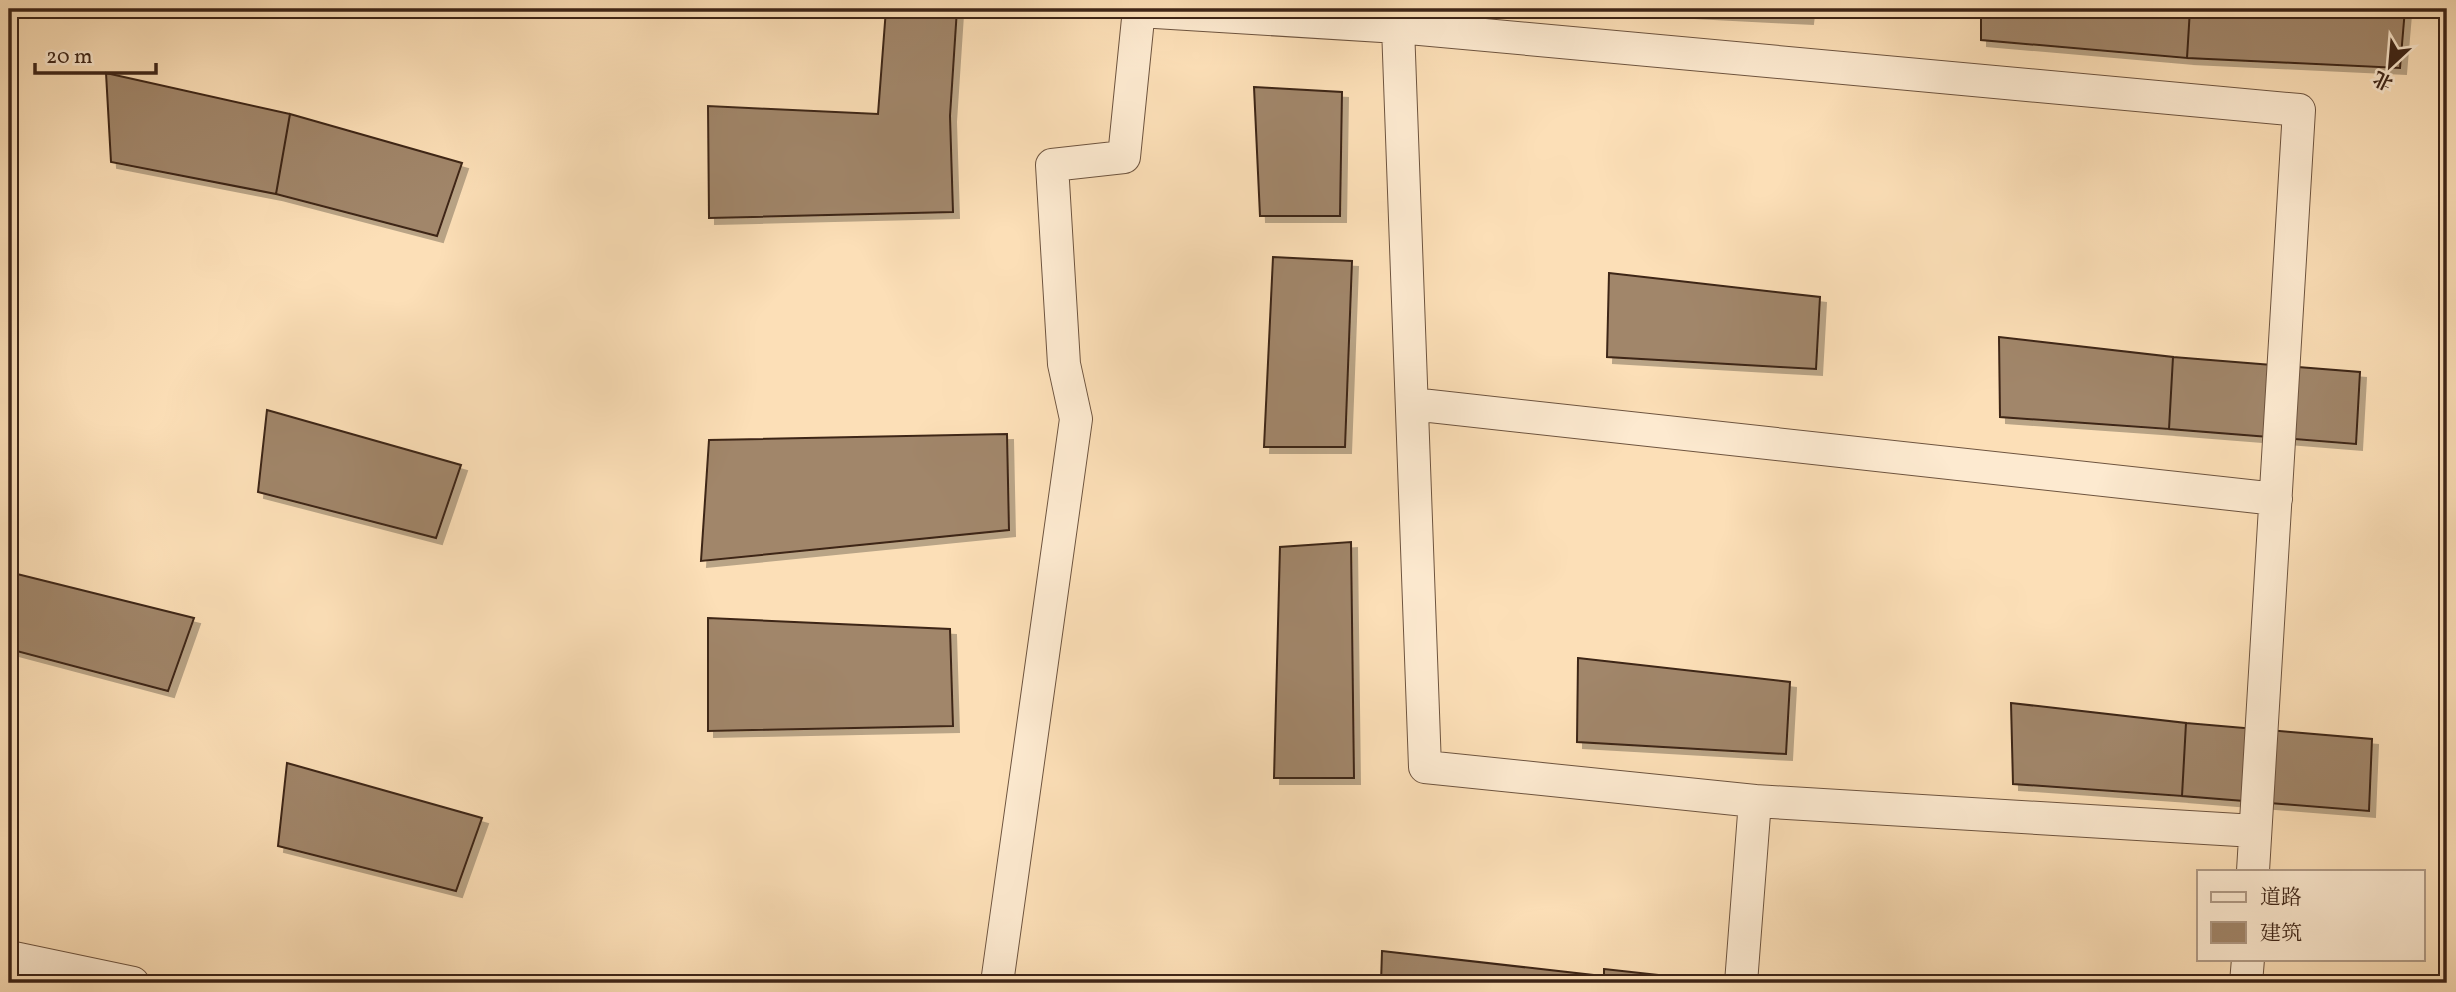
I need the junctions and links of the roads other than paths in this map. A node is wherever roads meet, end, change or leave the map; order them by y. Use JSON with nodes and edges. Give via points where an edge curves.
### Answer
{"nodes":[{"id":1,"x":1139,"y":10,"type":"edge"},
{"id":2,"x":1398,"y":27,"type":"junction"},
{"id":3,"x":1412,"y":404,"type":"junction"},
{"id":4,"x":2276,"y":499,"type":"junction"},
{"id":5,"x":1755,"y":801,"type":"junction"},
{"id":6,"x":2256,"y":831,"type":"junction"},
{"id":7,"x":2253,"y":870,"type":"edge"},
{"id":8,"x":9,"y":957,"type":"edge"},
{"id":9,"x":2248,"y":960,"type":"edge"},
{"id":10,"x":133,"y":983,"type":"edge"},
{"id":11,"x":997,"y":983,"type":"edge"},
{"id":12,"x":1741,"y":983,"type":"edge"},
{"id":13,"x":2246,"y":983,"type":"edge"}],
"edges":[{"from":1,"to":2,"type":"street"},
{"from":1,"to":11,"type":"street","via":[[1124,157],[1052,165],[1064,364],[1076,419]]},
{"from":2,"to":3,"type":"street"},
{"from":2,"to":4,"type":"street","via":[[2299,110]]},
{"from":3,"to":4,"type":"street"},
{"from":3,"to":5,"type":"street","via":[[1425,767]]},
{"from":4,"to":6,"type":"street"},
{"from":5,"to":6,"type":"street"},
{"from":5,"to":12,"type":"street"},
{"from":6,"to":7,"type":"street"},
{"from":8,"to":10,"type":"street"},
{"from":9,"to":13,"type":"street"}]}
